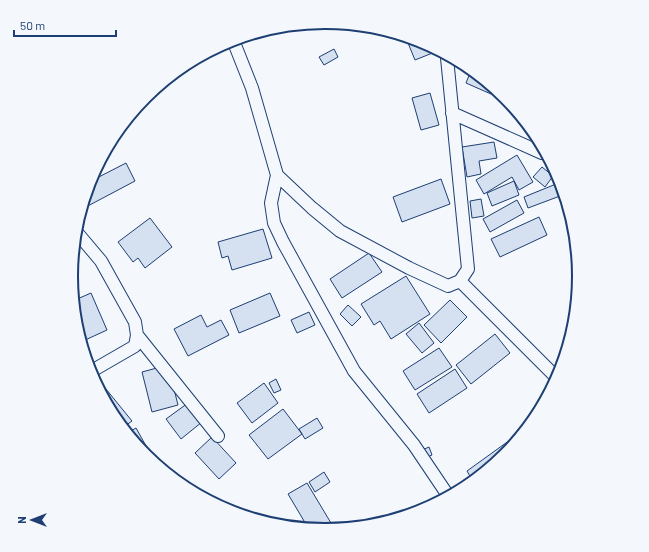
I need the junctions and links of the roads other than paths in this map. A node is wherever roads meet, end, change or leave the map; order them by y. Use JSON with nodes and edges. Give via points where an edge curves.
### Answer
{"nodes":[{"id":1,"x":235,"y":46,"type":"edge"},
{"id":2,"x":446,"y":61,"type":"edge"},
{"id":3,"x":452,"y":114,"type":"junction"},
{"id":4,"x":537,"y":151,"type":"edge"},
{"id":5,"x":276,"y":175,"type":"junction"},
{"id":6,"x":81,"y":237,"type":"edge"},
{"id":7,"x":460,"y":280,"type":"junction"},
{"id":8,"x":137,"y":335,"type":"junction"},
{"id":9,"x":95,"y":369,"type":"edge"},
{"id":10,"x":552,"y":373,"type":"edge"},
{"id":11,"x":218,"y":436,"type":"dead end"},
{"id":12,"x":445,"y":492,"type":"edge"}],
"edges":[{"from":1,"to":5,"type":"street","via":[[252,88]]},
{"from":2,"to":3,"type":"street"},
{"from":3,"to":4,"type":"street"},
{"from":3,"to":7,"type":"street","via":[[468,269]]},
{"from":5,"to":7,"type":"street","via":[[340,231],[448,286]]},
{"from":5,"to":12,"type":"street","via":[[271,204],[274,223],[283,242],[354,371],[414,445]]},
{"from":6,"to":8,"type":"street","via":[[100,261],[135,322]]},
{"from":7,"to":10,"type":"street"},
{"from":8,"to":9,"type":"street","via":[[135,346]]},
{"from":8,"to":11,"type":"street"}]}
